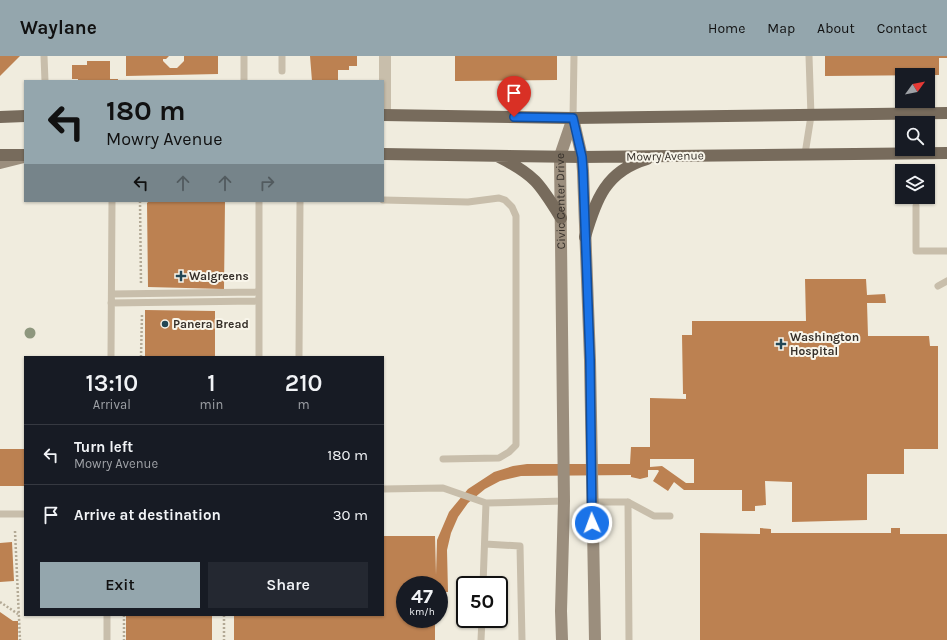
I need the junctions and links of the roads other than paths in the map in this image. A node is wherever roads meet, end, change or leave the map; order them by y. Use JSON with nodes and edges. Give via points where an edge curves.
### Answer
{"nodes":[{"id":1,"x":44,"y":56,"type":"edge"},
{"id":2,"x":244,"y":56,"type":"edge"},
{"id":3,"x":282,"y":56,"type":"edge"},
{"id":4,"x":385,"y":56,"type":"edge"},
{"id":5,"x":574,"y":56,"type":"edge"},
{"id":6,"x":809,"y":56,"type":"edge"},
{"id":7,"x":282,"y":71,"type":"dead end"},
{"id":8,"x":45,"y":80,"type":"edge"},
{"id":9,"x":244,"y":80,"type":"edge"},
{"id":10,"x":947,"y":113,"type":"edge"},
{"id":11,"x":384,"y":115,"type":"edge"},
{"id":12,"x":24,"y":116,"type":"edge"},
{"id":13,"x":811,"y":116,"type":"junction"},
{"id":14,"x":0,"y":117,"type":"edge"},
{"id":15,"x":573,"y":118,"type":"junction"},
{"id":16,"x":947,"y":153,"type":"edge"},
{"id":17,"x":384,"y":154,"type":"edge"},
{"id":18,"x":805,"y":154,"type":"junction"},
{"id":19,"x":0,"y":155,"type":"edge"},
{"id":20,"x":496,"y":155,"type":"junction"},
{"id":21,"x":24,"y":156,"type":"edge"},
{"id":22,"x":24,"y":156,"type":"edge"},
{"id":23,"x":560,"y":156,"type":"junction"},
{"id":24,"x":658,"y":156,"type":"junction"},
{"id":25,"x":582,"y":157,"type":"junction"},
{"id":26,"x":0,"y":163,"type":"edge"},
{"id":27,"x":384,"y":200,"type":"edge"},
{"id":28,"x":112,"y":202,"type":"edge"},
{"id":29,"x":259,"y":202,"type":"edge"},
{"id":30,"x":300,"y":202,"type":"edge"},
{"id":31,"x":916,"y":206,"type":"dead end"},
{"id":32,"x":561,"y":218,"type":"junction"},
{"id":33,"x":585,"y":237,"type":"junction"},
{"id":34,"x":947,"y":251,"type":"edge"},
{"id":35,"x":947,"y":281,"type":"edge"},
{"id":36,"x":938,"y":286,"type":"dead end"},
{"id":37,"x":258,"y":292,"type":"junction"},
{"id":38,"x":112,"y":294,"type":"junction"},
{"id":39,"x":259,"y":301,"type":"junction"},
{"id":40,"x":112,"y":302,"type":"junction"},
{"id":41,"x":111,"y":356,"type":"edge"},
{"id":42,"x":258,"y":356,"type":"edge"},
{"id":43,"x":299,"y":356,"type":"edge"},
{"id":44,"x":443,"y":459,"type":"dead end"},
{"id":45,"x":384,"y":489,"type":"edge"},
{"id":46,"x":564,"y":502,"type":"junction"},
{"id":47,"x":591,"y":502,"type":"junction"},
{"id":48,"x":628,"y":502,"type":"junction"},
{"id":49,"x":486,"y":503,"type":"junction"},
{"id":50,"x":0,"y":514,"type":"edge"},
{"id":51,"x":24,"y":514,"type":"edge"},
{"id":52,"x":670,"y":516,"type":"dead end"},
{"id":53,"x":485,"y":544,"type":"junction"},
{"id":54,"x":483,"y":576,"type":"edge"},
{"id":55,"x":107,"y":616,"type":"edge"},
{"id":56,"x":482,"y":628,"type":"edge"},
{"id":57,"x":107,"y":640,"type":"edge"},
{"id":58,"x":481,"y":640,"type":"edge"},
{"id":59,"x":522,"y":640,"type":"edge"},
{"id":60,"x":562,"y":640,"type":"edge"},
{"id":61,"x":595,"y":640,"type":"edge"},
{"id":62,"x":630,"y":640,"type":"edge"}],
"edges":[{"from":1,"to":8,"type":"lane"},
{"from":2,"to":9,"type":"lane"},
{"from":3,"to":7,"type":"lane"},
{"from":4,"to":11,"type":"street"},
{"from":5,"to":15,"type":"lane"},
{"from":6,"to":13,"type":"lane"},
{"from":10,"to":13,"type":"main road"},
{"from":11,"to":15,"type":"main road"},
{"from":12,"to":14,"type":"main road"},
{"from":13,"to":15,"type":"main road"},
{"from":13,"to":18,"type":"lane"},
{"from":15,"to":23,"type":"main road","name":"Civic Center Drive"},
{"from":15,"to":25,"type":"main road","name":"Civic Center Drive"},
{"from":16,"to":18,"type":"main road","name":"Mowry Avenue"},
{"from":17,"to":20,"type":"main road","name":"Mowry Avenue"},
{"from":18,"to":24,"type":"main road","name":"Mowry Avenue"},
{"from":19,"to":21,"type":"main road"},
{"from":20,"to":23,"type":"main road","name":"Mowry Avenue"},
{"from":20,"to":32,"type":"main road","via":[[522,168],[536,180]]},
{"from":22,"to":26,"type":"main road"},
{"from":23,"to":25,"type":"main road","name":"Mowry Avenue"},
{"from":23,"to":32,"type":"main road","name":"Civic Center Drive"},
{"from":24,"to":25,"type":"main road","name":"Mowry Avenue"},
{"from":24,"to":33,"type":"main road","via":[[628,166],[613,178],[594,206]]},
{"from":25,"to":33,"type":"main road","name":"Civic Center Drive"},
{"from":27,"to":44,"type":"lane","via":[[468,202],[499,198],[512,207],[516,216],[516,445],[499,458]]},
{"from":28,"to":38,"type":"lane"},
{"from":29,"to":37,"type":"lane"},
{"from":30,"to":43,"type":"lane"},
{"from":31,"to":34,"type":"lane","via":[[916,251]]},
{"from":32,"to":46,"type":"main road","name":"Civic Center Drive"},
{"from":33,"to":47,"type":"main road","name":"Civic Center Drive","via":[[590,360]]},
{"from":35,"to":36,"type":"lane"},
{"from":37,"to":38,"type":"lane"},
{"from":37,"to":39,"type":"lane"},
{"from":38,"to":40,"type":"lane"},
{"from":39,"to":40,"type":"lane"},
{"from":39,"to":42,"type":"lane"},
{"from":40,"to":41,"type":"lane"},
{"from":45,"to":49,"type":"lane","via":[[443,488]]},
{"from":46,"to":49,"type":"lane"},
{"from":46,"to":60,"type":"main road","name":"Civic Center Drive","via":[[560,611]]},
{"from":47,"to":48,"type":"lane"},
{"from":47,"to":61,"type":"main road","name":"Civic Center Drive"},
{"from":48,"to":52,"type":"lane","via":[[654,516]]},
{"from":48,"to":62,"type":"lane"},
{"from":49,"to":53,"type":"lane"},
{"from":50,"to":51,"type":"lane"},
{"from":53,"to":54,"type":"lane"},
{"from":53,"to":59,"type":"lane","via":[[520,546]]},
{"from":55,"to":57,"type":"lane"},
{"from":56,"to":58,"type":"lane"}]}
